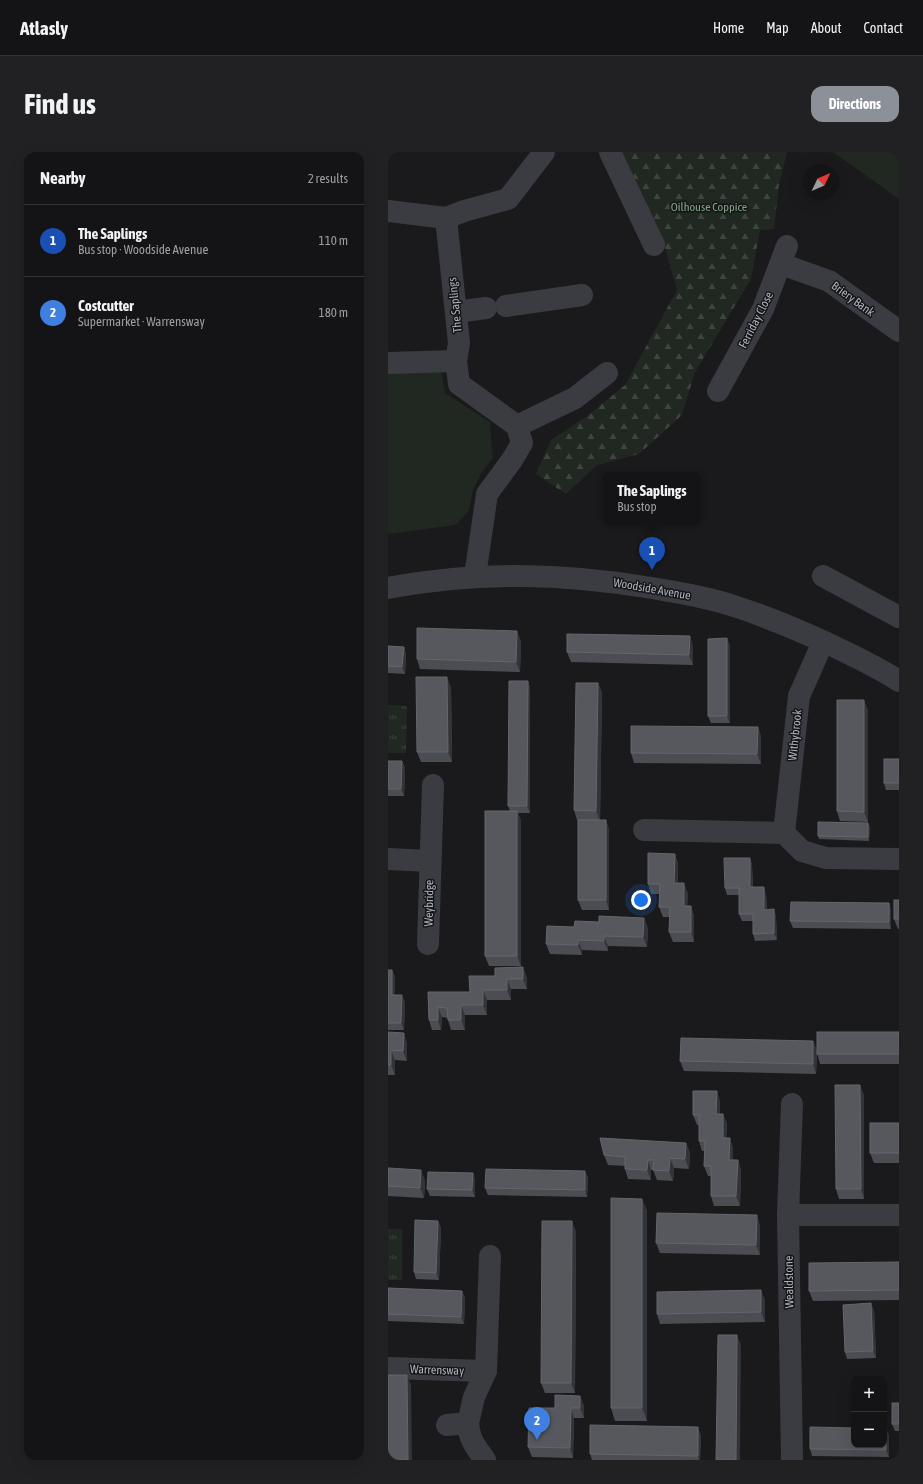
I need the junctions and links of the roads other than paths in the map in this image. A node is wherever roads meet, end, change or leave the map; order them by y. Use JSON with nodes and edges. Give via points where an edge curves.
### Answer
{"nodes":[{"id":1,"x":544,"y":152,"type":"edge"},
{"id":2,"x":610,"y":152,"type":"edge"},
{"id":3,"x":388,"y":211,"type":"edge"},
{"id":4,"x":446,"y":218,"type":"junction"},
{"id":5,"x":654,"y":245,"type":"dead end"},
{"id":6,"x":784,"y":255,"type":"joint"},
{"id":7,"x":582,"y":295,"type":"dead end"},
{"id":8,"x":456,"y":312,"type":"junction"},
{"id":9,"x":899,"y":331,"type":"edge"},
{"id":10,"x":456,"y":361,"type":"junction"},
{"id":11,"x":388,"y":363,"type":"edge"},
{"id":12,"x":607,"y":374,"type":"dead end"},
{"id":13,"x":718,"y":391,"type":"dead end"},
{"id":14,"x":517,"y":426,"type":"junction"},
{"id":15,"x":475,"y":576,"type":"junction"},
{"id":16,"x":823,"y":576,"type":"dead end"},
{"id":17,"x":388,"y":588,"type":"edge"},
{"id":18,"x":899,"y":617,"type":"edge"},
{"id":19,"x":823,"y":642,"type":"junction"},
{"id":20,"x":899,"y":681,"type":"edge"},
{"id":21,"x":433,"y":785,"type":"dead end"},
{"id":22,"x":644,"y":830,"type":"dead end"},
{"id":23,"x":784,"y":833,"type":"junction"},
{"id":24,"x":388,"y":859,"type":"edge"},
{"id":25,"x":899,"y":859,"type":"edge"},
{"id":26,"x":430,"y":861,"type":"junction"},
{"id":27,"x":428,"y":944,"type":"dead end"},
{"id":28,"x":792,"y":1104,"type":"dead end"},
{"id":29,"x":788,"y":1215,"type":"junction"},
{"id":30,"x":899,"y":1215,"type":"edge"},
{"id":31,"x":490,"y":1256,"type":"dead end"},
{"id":32,"x":388,"y":1368,"type":"edge"},
{"id":33,"x":486,"y":1372,"type":"junction"},
{"id":34,"x":485,"y":1460,"type":"edge"},
{"id":35,"x":792,"y":1460,"type":"edge"}],
"edges":[{"from":1,"to":4,"type":"street","via":[[508,199]]},
{"from":2,"to":5,"type":"street"},
{"from":3,"to":4,"type":"street"},
{"from":4,"to":8,"type":"street","name":"The Saplings"},
{"from":6,"to":9,"type":"street","name":"Briery Bank","via":[[829,282]]},
{"from":6,"to":13,"type":"street","name":"Ferriday Close","via":[[763,309]]},
{"from":7,"to":8,"type":"street"},
{"from":8,"to":10,"type":"street","name":"The Saplings","via":[[459,343]]},
{"from":10,"to":11,"type":"street"},
{"from":10,"to":14,"type":"street","name":"The Saplings","via":[[459,384]]},
{"from":12,"to":14,"type":"street","via":[[575,398]]},
{"from":14,"to":15,"type":"street","via":[[522,442],[487,494]]},
{"from":15,"to":17,"type":"street","name":"Woodside Avenue"},
{"from":15,"to":19,"type":"street","name":"Woodside Avenue","via":[[588,578],[675,592],[739,607]]},
{"from":16,"to":18,"type":"street"},
{"from":19,"to":20,"type":"street","name":"Woodside Avenue"},
{"from":19,"to":23,"type":"street","name":"Withybrook","via":[[799,696]]},
{"from":21,"to":26,"type":"street","name":"Weybridge"},
{"from":22,"to":23,"type":"street"},
{"from":23,"to":25,"type":"street","via":[[802,851],[826,858]]},
{"from":24,"to":26,"type":"street"},
{"from":26,"to":27,"type":"street","name":"Weybridge"},
{"from":28,"to":29,"type":"street","name":"Wealdstone"},
{"from":29,"to":30,"type":"street"},
{"from":29,"to":35,"type":"street","name":"Wealdstone"},
{"from":31,"to":33,"type":"street"},
{"from":32,"to":33,"type":"street","name":"Warrensway"},
{"from":33,"to":34,"type":"street","via":[[457,1424],[469,1434],[473,1445]]}]}
